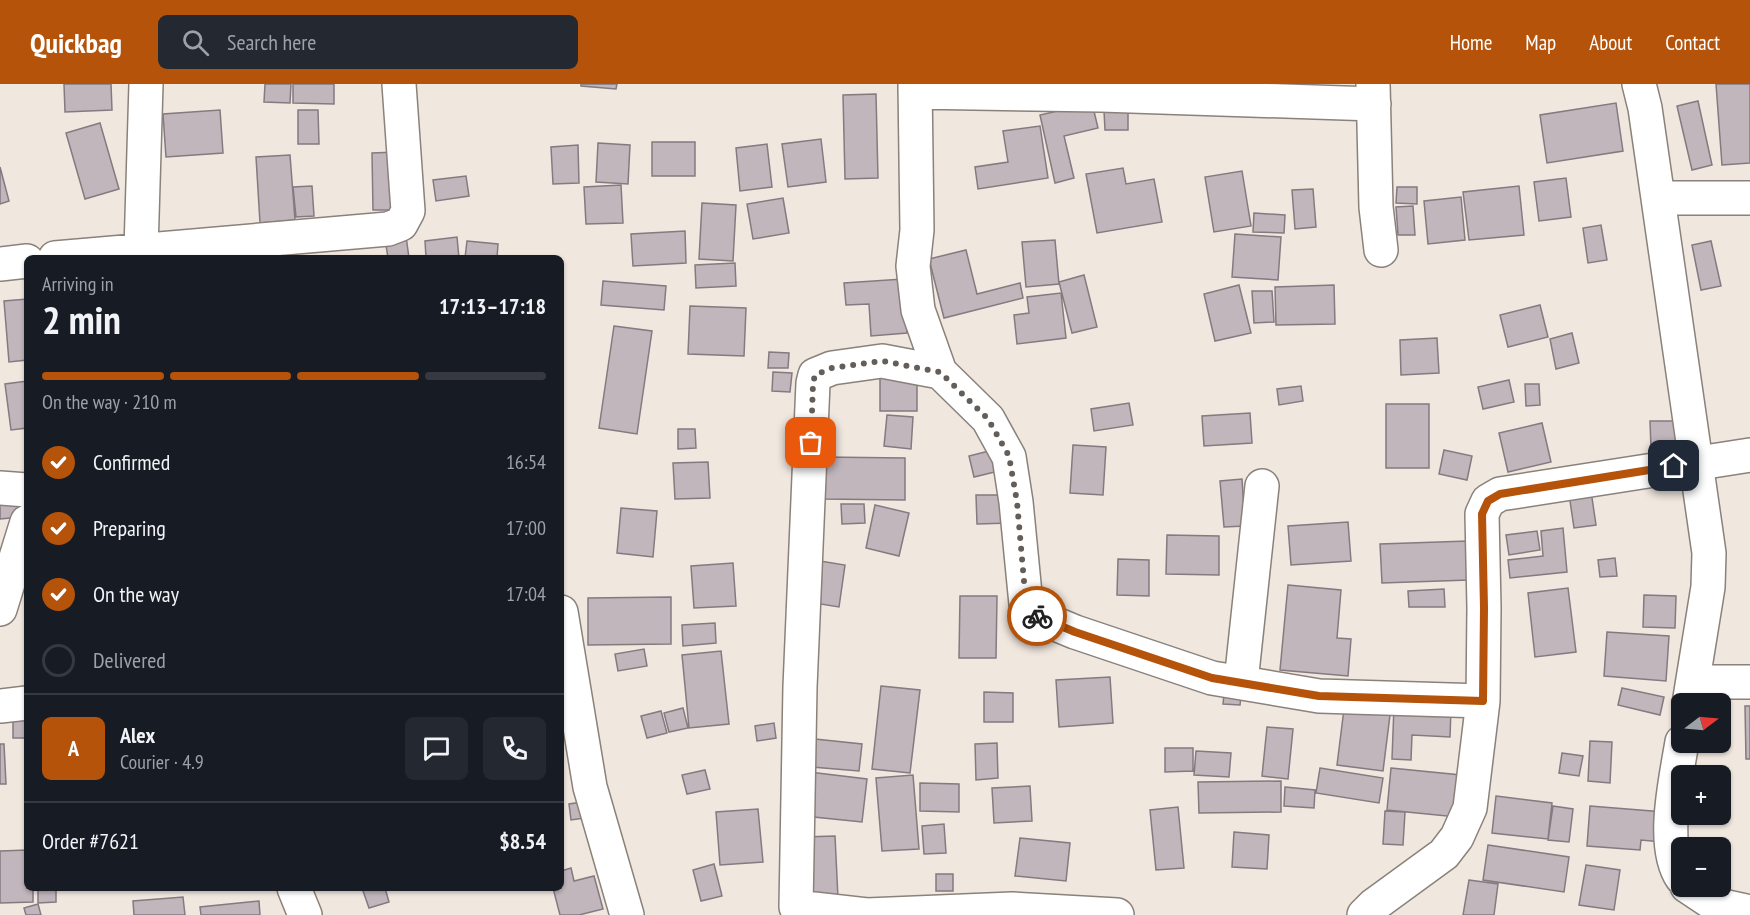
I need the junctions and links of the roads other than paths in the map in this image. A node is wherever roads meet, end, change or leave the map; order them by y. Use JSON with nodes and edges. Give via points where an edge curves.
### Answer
{"nodes":[{"id":1,"x":146,"y":84,"type":"edge"},
{"id":2,"x":399,"y":84,"type":"edge"},
{"id":3,"x":1639,"y":84,"type":"edge"},
{"id":4,"x":915,"y":88,"type":"edge"},
{"id":5,"x":1374,"y":94,"type":"edge"},
{"id":6,"x":1658,"y":198,"type":"junction"},
{"id":7,"x":1750,"y":198,"type":"edge"},
{"id":8,"x":141,"y":250,"type":"junction"},
{"id":9,"x":1381,"y":250,"type":"dead end"},
{"id":10,"x":87,"y":255,"type":"edge"},
{"id":11,"x":24,"y":261,"type":"edge"},
{"id":12,"x":0,"y":264,"type":"edge"},
{"id":13,"x":940,"y":372,"type":"junction"},
{"id":14,"x":1750,"y":455,"type":"edge"},
{"id":15,"x":1696,"y":463,"type":"junction"},
{"id":16,"x":1262,"y":486,"type":"dead end"},
{"id":17,"x":0,"y":488,"type":"edge"},
{"id":18,"x":24,"y":490,"type":"edge"},
{"id":19,"x":24,"y":532,"type":"edge"},
{"id":20,"x":0,"y":609,"type":"edge"},
{"id":21,"x":564,"y":630,"type":"edge"},
{"id":22,"x":1241,"y":682,"type":"junction"},
{"id":23,"x":1750,"y":682,"type":"edge"},
{"id":24,"x":1691,"y":693,"type":"edge"},
{"id":25,"x":1483,"y":701,"type":"junction"},
{"id":26,"x":24,"y":703,"type":"edge"},
{"id":27,"x":0,"y":706,"type":"edge"},
{"id":28,"x":1680,"y":753,"type":"edge"},
{"id":29,"x":1671,"y":837,"type":"edge"},
{"id":30,"x":295,"y":891,"type":"edge"},
{"id":31,"x":1704,"y":897,"type":"edge"},
{"id":32,"x":789,"y":912,"type":"edge"},
{"id":33,"x":1750,"y":912,"type":"edge"},
{"id":34,"x":305,"y":915,"type":"edge"},
{"id":35,"x":627,"y":915,"type":"edge"},
{"id":36,"x":1117,"y":915,"type":"edge"},
{"id":37,"x":1364,"y":915,"type":"edge"}],
"edges":[{"from":1,"to":8,"type":"street"},
{"from":2,"to":8,"type":"street","via":[[408,211],[401,224],[388,229]]},
{"from":3,"to":6,"type":"street"},
{"from":4,"to":5,"type":"street","via":[[1089,95]]},
{"from":4,"to":13,"type":"street","via":[[917,230],[913,266],[918,310]]},
{"from":5,"to":9,"type":"street","via":[[1376,207]]},
{"from":6,"to":7,"type":"street"},
{"from":6,"to":15,"type":"street"},
{"from":8,"to":10,"type":"street"},
{"from":11,"to":12,"type":"street"},
{"from":13,"to":22,"type":"street","via":[[988,419],[1009,456],[1026,604],[1034,615],[1212,678]]},
{"from":13,"to":32,"type":"street","via":[[882,361],[832,368],[815,375]]},
{"from":14,"to":15,"type":"street"},
{"from":15,"to":24,"type":"street","via":[[1709,553]]},
{"from":15,"to":25,"type":"street","via":[[1500,494],[1488,501],[1482,514]]},
{"from":16,"to":22,"type":"street"},
{"from":17,"to":18,"type":"street"},
{"from":19,"to":20,"type":"street"},
{"from":21,"to":35,"type":"street","via":[[590,787]]},
{"from":22,"to":25,"type":"street","via":[[1319,696]]},
{"from":23,"to":24,"type":"street"},
{"from":25,"to":37,"type":"street","via":[[1470,808],[1457,837],[1444,854]]},
{"from":26,"to":27,"type":"street"},
{"from":28,"to":29,"type":"street"},
{"from":30,"to":34,"type":"street"},
{"from":31,"to":33,"type":"street","via":[[1714,904]]},
{"from":32,"to":36,"type":"street","via":[[867,915],[1012,909]]}]}
